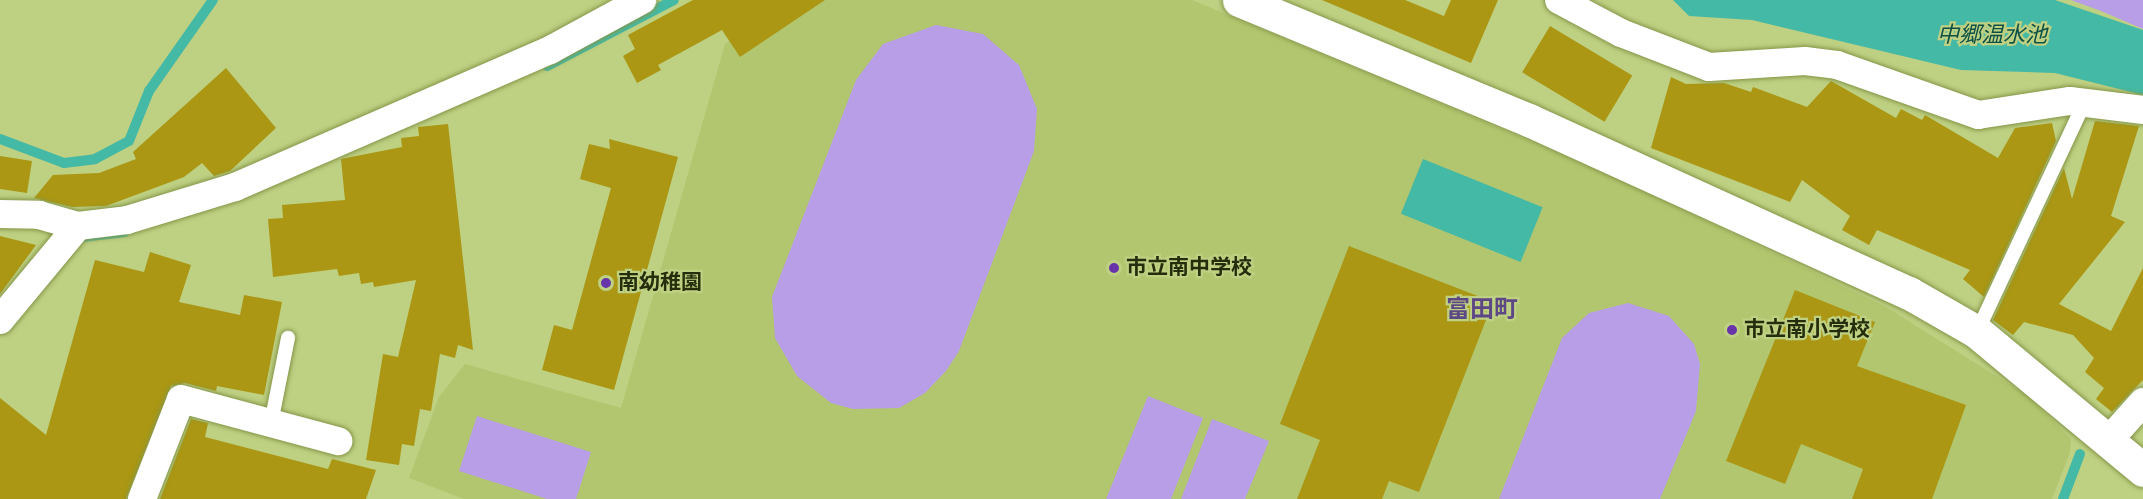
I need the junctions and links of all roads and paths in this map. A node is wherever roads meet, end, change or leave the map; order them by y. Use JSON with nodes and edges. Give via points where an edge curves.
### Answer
{"nodes":[{"id":1,"x":642,"y":0,"type":"edge"},
{"id":2,"x":1239,"y":0,"type":"edge"},
{"id":3,"x":1559,"y":0,"type":"edge"},
{"id":4,"x":2085,"y":101,"type":"junction"},
{"id":5,"x":2143,"y":110,"type":"edge"},
{"id":6,"x":0,"y":214,"type":"edge"},
{"id":7,"x":78,"y":226,"type":"junction"},
{"id":8,"x":0,"y":320,"type":"edge"},
{"id":9,"x":1977,"y":332,"type":"junction"},
{"id":10,"x":288,"y":338,"type":"dead end"},
{"id":11,"x":2143,"y":402,"type":"edge"},
{"id":12,"x":271,"y":423,"type":"junction"},
{"id":13,"x":2109,"y":440,"type":"junction"},
{"id":14,"x":338,"y":441,"type":"dead end"},
{"id":15,"x":2143,"y":470,"type":"edge"},
{"id":16,"x":142,"y":499,"type":"edge"}],
"edges":[{"from":1,"to":7,"type":"street","via":[[550,50],[235,187],[127,220]]},
{"from":2,"to":9,"type":"street","via":[[1530,120],[1910,293]]},
{"from":3,"to":4,"type":"street","via":[[1621,33],[1709,67],[1785,61],[1837,65],[1978,115]]},
{"from":4,"to":5,"type":"street"},
{"from":4,"to":9,"type":"lane"},
{"from":6,"to":7,"type":"street","via":[[39,215]]},
{"from":7,"to":8,"type":"street"},
{"from":9,"to":13,"type":"street"},
{"from":10,"to":12,"type":"lane"},
{"from":11,"to":13,"type":"street"},
{"from":12,"to":14,"type":"street"},
{"from":12,"to":16,"type":"street","via":[[181,399]]},
{"from":13,"to":15,"type":"street"}]}
